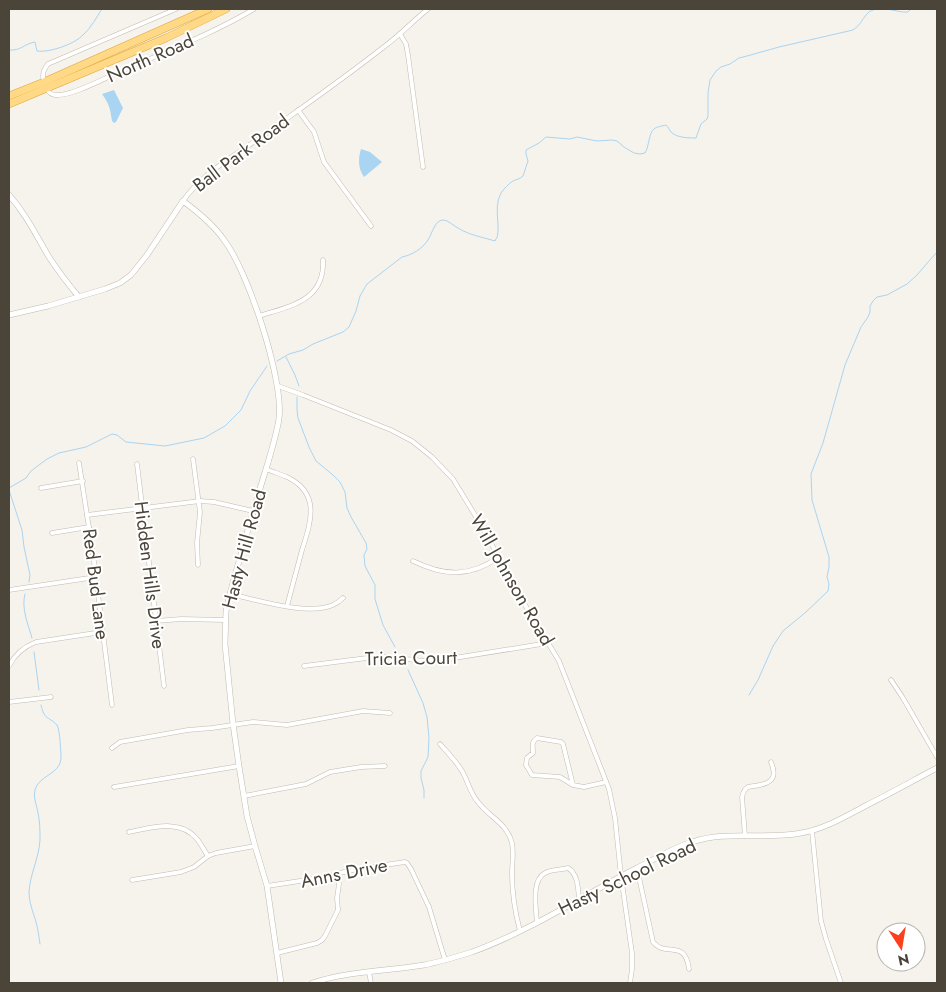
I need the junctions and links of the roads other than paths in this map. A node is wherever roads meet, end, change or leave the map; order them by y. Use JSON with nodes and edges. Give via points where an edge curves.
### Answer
{"nodes":[{"id":1,"x":176,"y":9,"type":"edge"},
{"id":2,"x":208,"y":9,"type":"edge"},
{"id":3,"x":226,"y":9,"type":"edge"},
{"id":4,"x":254,"y":9,"type":"edge"},
{"id":5,"x":428,"y":9,"type":"edge"},
{"id":6,"x":400,"y":34,"type":"junction"},
{"id":7,"x":45,"y":85,"type":"junction"},
{"id":8,"x":9,"y":96,"type":"edge"},
{"id":9,"x":9,"y":104,"type":"edge"},
{"id":10,"x":298,"y":110,"type":"junction"},
{"id":11,"x":423,"y":167,"type":"dead end"},
{"id":12,"x":9,"y":195,"type":"edge"},
{"id":13,"x":183,"y":201,"type":"junction"},
{"id":14,"x":371,"y":226,"type":"dead end"},
{"id":15,"x":323,"y":260,"type":"dead end"},
{"id":16,"x":79,"y":297,"type":"junction"},
{"id":17,"x":9,"y":314,"type":"edge"},
{"id":18,"x":259,"y":316,"type":"junction"},
{"id":19,"x":278,"y":386,"type":"junction"},
{"id":20,"x":193,"y":459,"type":"dead end"},
{"id":21,"x":79,"y":463,"type":"dead end"},
{"id":22,"x":137,"y":464,"type":"dead end"},
{"id":23,"x":266,"y":470,"type":"junction"},
{"id":24,"x":82,"y":482,"type":"junction"},
{"id":25,"x":41,"y":488,"type":"dead end"},
{"id":26,"x":200,"y":501,"type":"junction"},
{"id":27,"x":141,"y":508,"type":"junction"},
{"id":28,"x":253,"y":511,"type":"junction"},
{"id":29,"x":87,"y":515,"type":"junction"},
{"id":30,"x":89,"y":527,"type":"junction"},
{"id":31,"x":52,"y":533,"type":"dead end"},
{"id":32,"x":499,"y":557,"type":"junction"},
{"id":33,"x":413,"y":561,"type":"dead end"},
{"id":34,"x":198,"y":565,"type":"dead end"},
{"id":35,"x":96,"y":577,"type":"junction"},
{"id":36,"x":9,"y":590,"type":"edge"},
{"id":37,"x":230,"y":594,"type":"junction"},
{"id":38,"x":343,"y":598,"type":"dead end"},
{"id":39,"x":287,"y":606,"type":"junction"},
{"id":40,"x":225,"y":620,"type":"junction"},
{"id":41,"x":156,"y":621,"type":"junction"},
{"id":42,"x":102,"y":632,"type":"junction"},
{"id":43,"x":548,"y":644,"type":"junction"},
{"id":44,"x":9,"y":666,"type":"edge"},
{"id":45,"x":304,"y":666,"type":"dead end"},
{"id":46,"x":891,"y":680,"type":"dead end"},
{"id":47,"x":164,"y":686,"type":"dead end"},
{"id":48,"x":51,"y":697,"type":"dead end"},
{"id":49,"x":9,"y":702,"type":"edge"},
{"id":50,"x":112,"y":705,"type":"dead end"},
{"id":51,"x":390,"y":713,"type":"dead end"},
{"id":52,"x":233,"y":724,"type":"junction"},
{"id":53,"x":440,"y":744,"type":"dead end"},
{"id":54,"x":112,"y":748,"type":"dead end"},
{"id":55,"x":937,"y":757,"type":"edge"},
{"id":56,"x":771,"y":762,"type":"dead end"},
{"id":57,"x":239,"y":766,"type":"junction"},
{"id":58,"x":385,"y":766,"type":"dead end"},
{"id":59,"x":937,"y":768,"type":"edge"},
{"id":60,"x":606,"y":782,"type":"junction"},
{"id":61,"x":573,"y":785,"type":"junction"},
{"id":62,"x":114,"y":787,"type":"dead end"},
{"id":63,"x":244,"y":796,"type":"junction"},
{"id":64,"x":812,"y":831,"type":"junction"},
{"id":65,"x":129,"y":832,"type":"dead end"},
{"id":66,"x":745,"y":836,"type":"junction"},
{"id":67,"x":255,"y":846,"type":"junction"},
{"id":68,"x":208,"y":856,"type":"junction"},
{"id":69,"x":637,"y":868,"type":"junction"},
{"id":70,"x":337,"y":874,"type":"junction"},
{"id":71,"x":621,"y":876,"type":"junction"},
{"id":72,"x":132,"y":880,"type":"dead end"},
{"id":73,"x":267,"y":886,"type":"junction"},
{"id":74,"x":579,"y":899,"type":"junction"},
{"id":75,"x":537,"y":922,"type":"junction"},
{"id":76,"x":520,"y":931,"type":"junction"},
{"id":77,"x":277,"y":953,"type":"junction"},
{"id":78,"x":445,"y":960,"type":"junction"},
{"id":79,"x":689,"y":969,"type":"dead end"},
{"id":80,"x":369,"y":972,"type":"junction"},
{"id":81,"x":281,"y":983,"type":"edge"},
{"id":82,"x":312,"y":983,"type":"edge"},
{"id":83,"x":371,"y":983,"type":"edge"},
{"id":84,"x":630,"y":983,"type":"edge"},
{"id":85,"x":841,"y":983,"type":"edge"}],
"edges":[{"from":1,"to":7,"type":"street","via":[[48,64],[42,75]]},
{"from":2,"to":7,"type":"highway"},
{"from":3,"to":7,"type":"highway","via":[[166,38]]},
{"from":4,"to":7,"type":"street","name":"North Road","via":[[197,38],[66,94],[50,94]]},
{"from":5,"to":6,"type":"street","name":"Ball Park Road"},
{"from":6,"to":10,"type":"street","name":"Ball Park Road"},
{"from":6,"to":11,"type":"street","via":[[408,54]]},
{"from":7,"to":8,"type":"highway"},
{"from":7,"to":9,"type":"highway"},
{"from":10,"to":13,"type":"street","name":"Ball Park Road","via":[[204,177]]},
{"from":10,"to":14,"type":"street","via":[[314,132],[324,162]]},
{"from":12,"to":16,"type":"street"},
{"from":13,"to":16,"type":"street","name":"Ball Park Road","via":[[131,275],[105,289]]},
{"from":13,"to":18,"type":"street","name":"Hasty Hill Road","via":[[225,240],[241,269]]},
{"from":15,"to":18,"type":"street","via":[[319,286],[308,297]]},
{"from":16,"to":17,"type":"street","name":"Ball Park Road"},
{"from":18,"to":19,"type":"street","name":"Hasty Hill Road"},
{"from":19,"to":23,"type":"street","name":"Hasty Hill Road","via":[[279,418]]},
{"from":19,"to":32,"type":"street","name":"Will Johnson Road","via":[[391,430],[416,444],[453,479]]},
{"from":20,"to":26,"type":"street"},
{"from":21,"to":24,"type":"street","name":"Red Bud Lane"},
{"from":22,"to":27,"type":"street","name":"Hidden Hills Drive"},
{"from":23,"to":28,"type":"street","name":"Hasty Hill Road"},
{"from":23,"to":39,"type":"street","via":[[297,483],[311,506],[309,527]]},
{"from":24,"to":25,"type":"street"},
{"from":24,"to":29,"type":"street","name":"Red Bud Lane"},
{"from":26,"to":27,"type":"street"},
{"from":26,"to":28,"type":"street"},
{"from":26,"to":34,"type":"street"},
{"from":27,"to":29,"type":"street"},
{"from":27,"to":41,"type":"street","name":"Hidden Hills Drive"},
{"from":28,"to":37,"type":"street","name":"Hasty Hill Road"},
{"from":29,"to":30,"type":"street","name":"Red Bud Lane"},
{"from":30,"to":31,"type":"street"},
{"from":30,"to":35,"type":"street","name":"Red Bud Lane"},
{"from":32,"to":33,"type":"street","via":[[480,568],[460,572],[443,572]]},
{"from":32,"to":43,"type":"street","name":"Will Johnson Road"},
{"from":35,"to":36,"type":"street"},
{"from":35,"to":42,"type":"street","name":"Red Bud Lane"},
{"from":37,"to":39,"type":"street"},
{"from":37,"to":40,"type":"street","name":"Hasty Hill Road"},
{"from":38,"to":39,"type":"street","via":[[326,607]]},
{"from":40,"to":41,"type":"street"},
{"from":40,"to":52,"type":"street","name":"Hasty Hill Road","via":[[224,644]]},
{"from":41,"to":47,"type":"street","name":"Hidden Hills Drive"},
{"from":42,"to":44,"type":"street","via":[[28,645],[16,654]]},
{"from":42,"to":50,"type":"street","name":"Red Bud Lane"},
{"from":43,"to":45,"type":"street","name":"Tricia Court","via":[[442,660],[388,657]]},
{"from":43,"to":60,"type":"street","name":"Will Johnson Road","via":[[559,661]]},
{"from":46,"to":55,"type":"street"},
{"from":48,"to":49,"type":"street"},
{"from":51,"to":52,"type":"street","via":[[364,710],[286,725],[261,722]]},
{"from":52,"to":54,"type":"street","via":[[120,742]]},
{"from":52,"to":57,"type":"street","name":"Hasty Hill Road"},
{"from":53,"to":76,"type":"street","via":[[462,772],[478,803],[510,835],[513,846],[512,891]]},
{"from":56,"to":66,"type":"street","via":[[774,772],[771,781],[743,792]]},
{"from":57,"to":62,"type":"street"},
{"from":57,"to":63,"type":"street","name":"Hasty Hill Road"},
{"from":58,"to":63,"type":"street","via":[[330,772],[306,784]]},
{"from":59,"to":64,"type":"street","name":"Hasty School Road"},
{"from":60,"to":61,"type":"street","via":[[584,787]]},
{"from":60,"to":71,"type":"street","name":"Will Johnson Road","via":[[615,818]]},
{"from":61,"to":61,"type":"street","via":[[563,744],[533,740],[532,753],[526,765],[532,775],[560,778]]},
{"from":63,"to":67,"type":"street","name":"Hasty Hill Road"},
{"from":64,"to":66,"type":"street","name":"Hasty School Road"},
{"from":64,"to":85,"type":"street","via":[[821,921]]},
{"from":65,"to":68,"type":"street","via":[[164,826],[180,828],[196,838]]},
{"from":66,"to":69,"type":"street","name":"Hasty School Road","via":[[696,841]]},
{"from":67,"to":68,"type":"street"},
{"from":67,"to":73,"type":"street","name":"Hasty Hill Road"},
{"from":68,"to":72,"type":"street","via":[[181,872]]},
{"from":69,"to":71,"type":"street","name":"Hasty School Road"},
{"from":69,"to":79,"type":"street","via":[[653,942],[660,948],[683,953]]},
{"from":70,"to":73,"type":"street","name":"Anns Drive"},
{"from":70,"to":77,"type":"street","via":[[338,910],[322,940]]},
{"from":70,"to":78,"type":"street","name":"Anns Drive","via":[[405,862],[429,907]]},
{"from":71,"to":74,"type":"street","name":"Hasty School Road"},
{"from":71,"to":84,"type":"street","name":"Will Johnson Road","via":[[632,953]]},
{"from":73,"to":77,"type":"street","name":"Hasty Hill Road"},
{"from":74,"to":75,"type":"street","name":"Hasty School Road"},
{"from":74,"to":75,"type":"street","via":[[571,869],[546,872],[536,884]]},
{"from":75,"to":76,"type":"street","name":"Hasty School Road"},
{"from":76,"to":78,"type":"street","name":"Hasty School Road"},
{"from":77,"to":81,"type":"street","name":"Hasty Hill Road"},
{"from":78,"to":80,"type":"street","name":"Hasty School Road"},
{"from":80,"to":82,"type":"street","name":"Hasty School Road"},
{"from":80,"to":83,"type":"street"}]}
